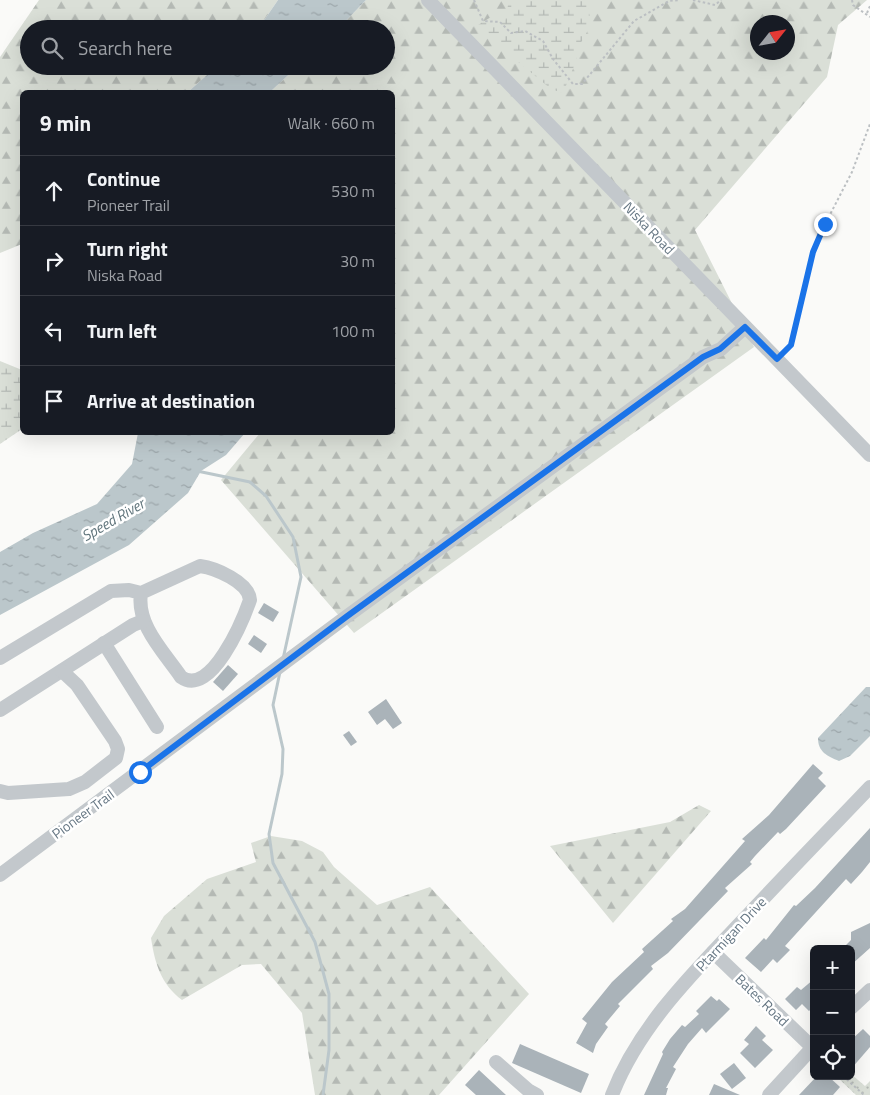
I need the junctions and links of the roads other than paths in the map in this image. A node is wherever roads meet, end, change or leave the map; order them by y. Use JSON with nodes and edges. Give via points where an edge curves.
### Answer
{"nodes":[{"id":1,"x":428,"y":0,"type":"edge"},
{"id":2,"x":745,"y":327,"type":"junction"},
{"id":3,"x":870,"y":455,"type":"edge"},
{"id":4,"x":141,"y":593,"type":"junction"},
{"id":5,"x":143,"y":621,"type":"junction"},
{"id":6,"x":104,"y":643,"type":"junction"},
{"id":7,"x":0,"y":658,"type":"edge"},
{"id":8,"x":62,"y":671,"type":"junction"},
{"id":9,"x":0,"y":710,"type":"edge"},
{"id":10,"x":157,"y":727,"type":"dead end"},
{"id":11,"x":870,"y":787,"type":"edge"},
{"id":12,"x":0,"y":791,"type":"edge"},
{"id":13,"x":0,"y":874,"type":"edge"},
{"id":14,"x":713,"y":952,"type":"junction"},
{"id":15,"x":870,"y":990,"type":"edge"},
{"id":16,"x":855,"y":1004,"type":"edge"},
{"id":17,"x":810,"y":1043,"type":"edge"},
{"id":18,"x":810,"y":1049,"type":"edge"},
{"id":19,"x":496,"y":1062,"type":"dead end"},
{"id":20,"x":538,"y":1095,"type":"edge"},
{"id":21,"x":612,"y":1095,"type":"edge"},
{"id":22,"x":769,"y":1095,"type":"edge"}],
"edges":[{"from":1,"to":2,"type":"street","name":"Niska Road"},
{"from":2,"to":3,"type":"street","name":"Niska Road"},
{"from":2,"to":13,"type":"street","name":"Pioneer Trail","via":[[720,349],[695,362]]},
{"from":4,"to":5,"type":"street","via":[[139,602]]},
{"from":4,"to":5,"type":"street","via":[[200,566],[223,574],[240,584],[250,595],[225,653],[211,670],[194,681],[181,677]]},
{"from":4,"to":7,"type":"street","via":[[110,591]]},
{"from":5,"to":6,"type":"street"},
{"from":6,"to":8,"type":"street"},
{"from":6,"to":10,"type":"street"},
{"from":8,"to":9,"type":"street"},
{"from":8,"to":12,"type":"street","via":[[77,685],[115,741],[118,749],[116,758],[85,782],[69,789]]},
{"from":11,"to":14,"type":"street","name":"Ptarmigan Drive"},
{"from":14,"to":17,"type":"street","name":"Bates Road"},
{"from":14,"to":21,"type":"street","name":"Ptarmigan Drive","via":[[652,1020],[620,1073]]},
{"from":15,"to":16,"type":"street"},
{"from":18,"to":22,"type":"street"},
{"from":19,"to":20,"type":"street"}]}
